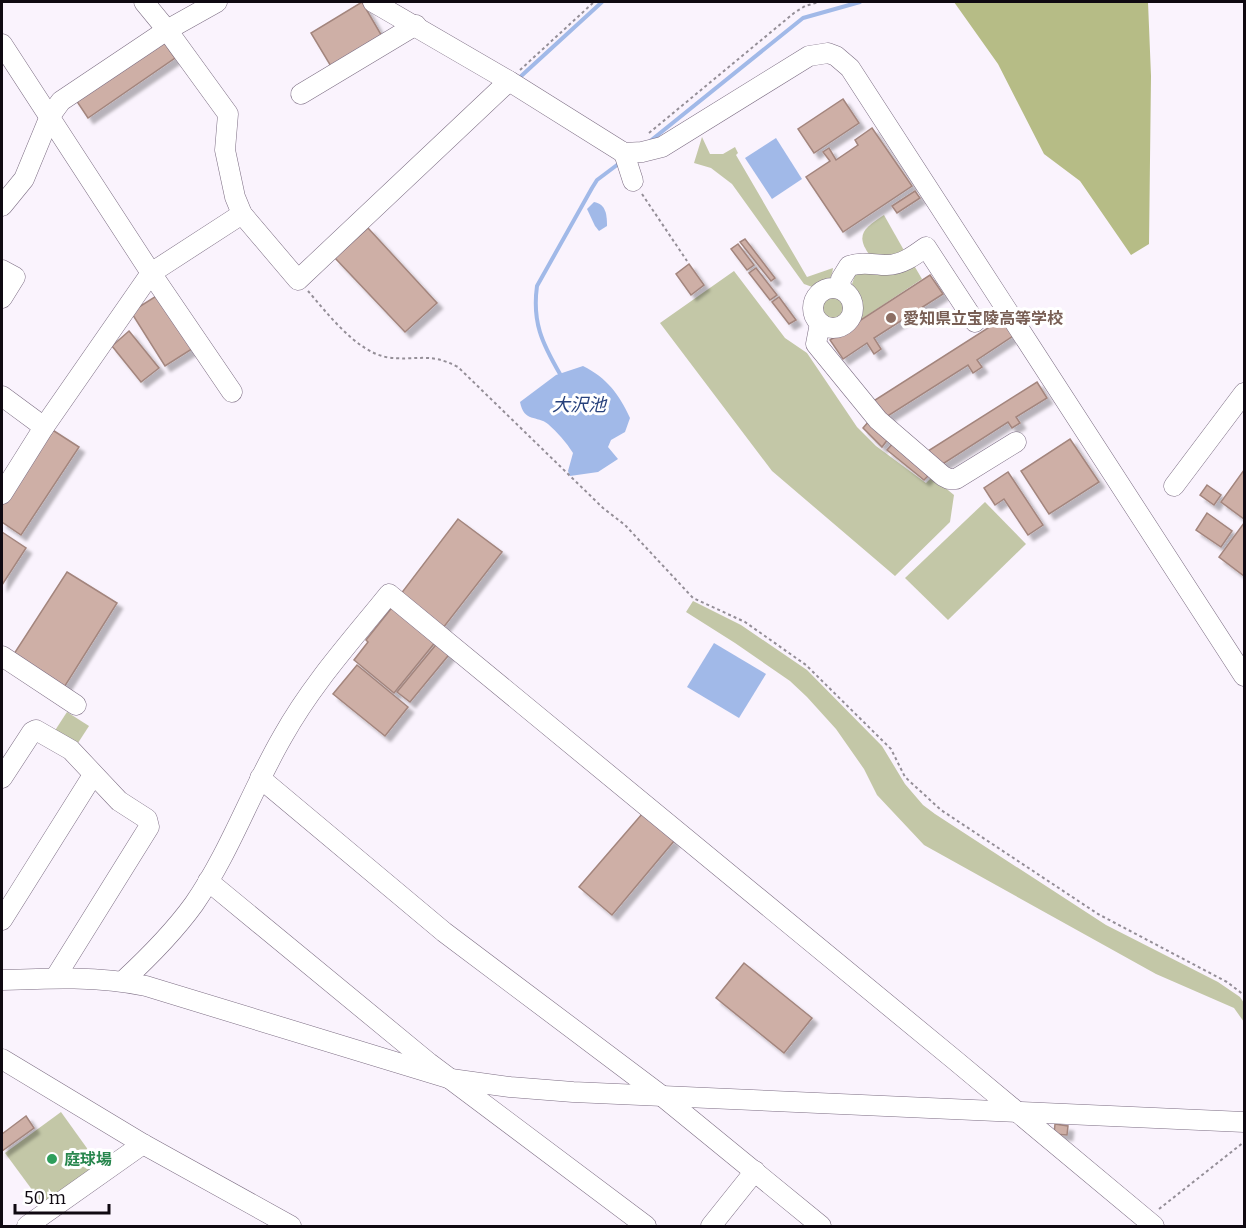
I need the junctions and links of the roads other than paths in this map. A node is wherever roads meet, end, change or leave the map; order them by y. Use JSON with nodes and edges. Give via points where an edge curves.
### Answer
{"nodes":[{"id":1,"x":144,"y":2,"type":"edge"},
{"id":2,"x":217,"y":2,"type":"edge"},
{"id":3,"x":373,"y":2,"type":"edge"},
{"id":4,"x":416,"y":25,"type":"junction"},
{"id":5,"x":167,"y":30,"type":"junction"},
{"id":6,"x":2,"y":44,"type":"edge"},
{"id":7,"x":509,"y":81,"type":"junction"},
{"id":8,"x":301,"y":94,"type":"dead end"},
{"id":9,"x":50,"y":116,"type":"junction"},
{"id":10,"x":624,"y":153,"type":"junction"},
{"id":11,"x":633,"y":181,"type":"road end"},
{"id":12,"x":2,"y":206,"type":"edge"},
{"id":13,"x":242,"y":214,"type":"junction"},
{"id":14,"x":2,"y":270,"type":"edge"},
{"id":15,"x":151,"y":273,"type":"junction"},
{"id":16,"x":840,"y":289,"type":"junction"},
{"id":17,"x":2,"y":298,"type":"edge"},
{"id":18,"x":975,"y":322,"type":"dead end"},
{"id":19,"x":820,"y":323,"type":"junction"},
{"id":20,"x":232,"y":392,"type":"dead end"},
{"id":21,"x":1245,"y":393,"type":"edge"},
{"id":22,"x":2,"y":396,"type":"edge"},
{"id":23,"x":44,"y":427,"type":"junction"},
{"id":24,"x":1016,"y":442,"type":"dead end"},
{"id":25,"x":1174,"y":486,"type":"dead end"},
{"id":26,"x":2,"y":494,"type":"edge"},
{"id":27,"x":2,"y":656,"type":"edge"},
{"id":28,"x":1245,"y":676,"type":"edge"},
{"id":29,"x":76,"y":705,"type":"dead end"},
{"id":30,"x":93,"y":775,"type":"junction"},
{"id":31,"x":2,"y":778,"type":"edge"},
{"id":32,"x":261,"y":778,"type":"junction"},
{"id":33,"x":208,"y":880,"type":"junction"},
{"id":34,"x":2,"y":920,"type":"edge"},
{"id":35,"x":55,"y":978,"type":"junction"},
{"id":36,"x":2,"y":980,"type":"edge"},
{"id":37,"x":123,"y":981,"type":"junction"},
{"id":38,"x":2,"y":1059,"type":"edge"},
{"id":39,"x":451,"y":1079,"type":"junction"},
{"id":40,"x":662,"y":1095,"type":"junction"},
{"id":41,"x":1017,"y":1113,"type":"junction"},
{"id":42,"x":1245,"y":1122,"type":"edge"},
{"id":43,"x":144,"y":1144,"type":"junction"},
{"id":44,"x":755,"y":1171,"type":"junction"},
{"id":45,"x":1150,"y":1223,"type":"edge"},
{"id":46,"x":27,"y":1227,"type":"edge"},
{"id":47,"x":291,"y":1227,"type":"edge"},
{"id":48,"x":646,"y":1227,"type":"edge"},
{"id":49,"x":711,"y":1227,"type":"edge"},
{"id":50,"x":821,"y":1227,"type":"edge"}],
"edges":[{"from":1,"to":5,"type":"street"},
{"from":2,"to":5,"type":"street"},
{"from":3,"to":4,"type":"street"},
{"from":4,"to":7,"type":"street"},
{"from":4,"to":8,"type":"street"},
{"from":5,"to":9,"type":"street","via":[[61,101]]},
{"from":5,"to":13,"type":"street","via":[[228,114],[225,150]]},
{"from":6,"to":9,"type":"street"},
{"from":7,"to":10,"type":"street"},
{"from":7,"to":13,"type":"street","via":[[298,280]]},
{"from":9,"to":12,"type":"street","via":[[24,179]]},
{"from":9,"to":15,"type":"street"},
{"from":10,"to":11,"type":"street"},
{"from":10,"to":28,"type":"street","via":[[662,147],[809,56],[828,53],[843,60],[876,105]]},
{"from":13,"to":15,"type":"street"},
{"from":14,"to":17,"type":"street","via":[[15,277]]},
{"from":15,"to":20,"type":"street"},
{"from":15,"to":23,"type":"street"},
{"from":16,"to":18,"type":"street","via":[[849,267],[865,262],[896,264],[926,247]]},
{"from":16,"to":19,"type":"street","via":[[827,289],[815,300],[814,313]]},
{"from":16,"to":19,"type":"street","via":[[852,301],[851,317],[839,327]]},
{"from":19,"to":24,"type":"street","via":[[816,344],[878,420],[943,476],[956,479]]},
{"from":21,"to":25,"type":"street"},
{"from":22,"to":23,"type":"street"},
{"from":23,"to":26,"type":"street"},
{"from":27,"to":29,"type":"street"},
{"from":30,"to":31,"type":"street","via":[[71,750],[36,729]]},
{"from":30,"to":34,"type":"street"},
{"from":30,"to":35,"type":"street","via":[[118,801],[147,819],[149,827]]},
{"from":32,"to":33,"type":"street"},
{"from":32,"to":40,"type":"street","via":[[444,932]]},
{"from":32,"to":41,"type":"street","via":[[319,679],[389,594]]},
{"from":33,"to":37,"type":"street","via":[[159,947]]},
{"from":33,"to":39,"type":"street"},
{"from":35,"to":36,"type":"street"},
{"from":35,"to":37,"type":"street"},
{"from":37,"to":39,"type":"street"},
{"from":38,"to":43,"type":"street"},
{"from":39,"to":40,"type":"street","via":[[552,1090]]},
{"from":39,"to":48,"type":"street"},
{"from":40,"to":41,"type":"street"},
{"from":40,"to":44,"type":"street"},
{"from":41,"to":42,"type":"street"},
{"from":41,"to":45,"type":"street"},
{"from":43,"to":46,"type":"street"},
{"from":43,"to":47,"type":"street"},
{"from":44,"to":49,"type":"street"},
{"from":44,"to":50,"type":"street"}]}
